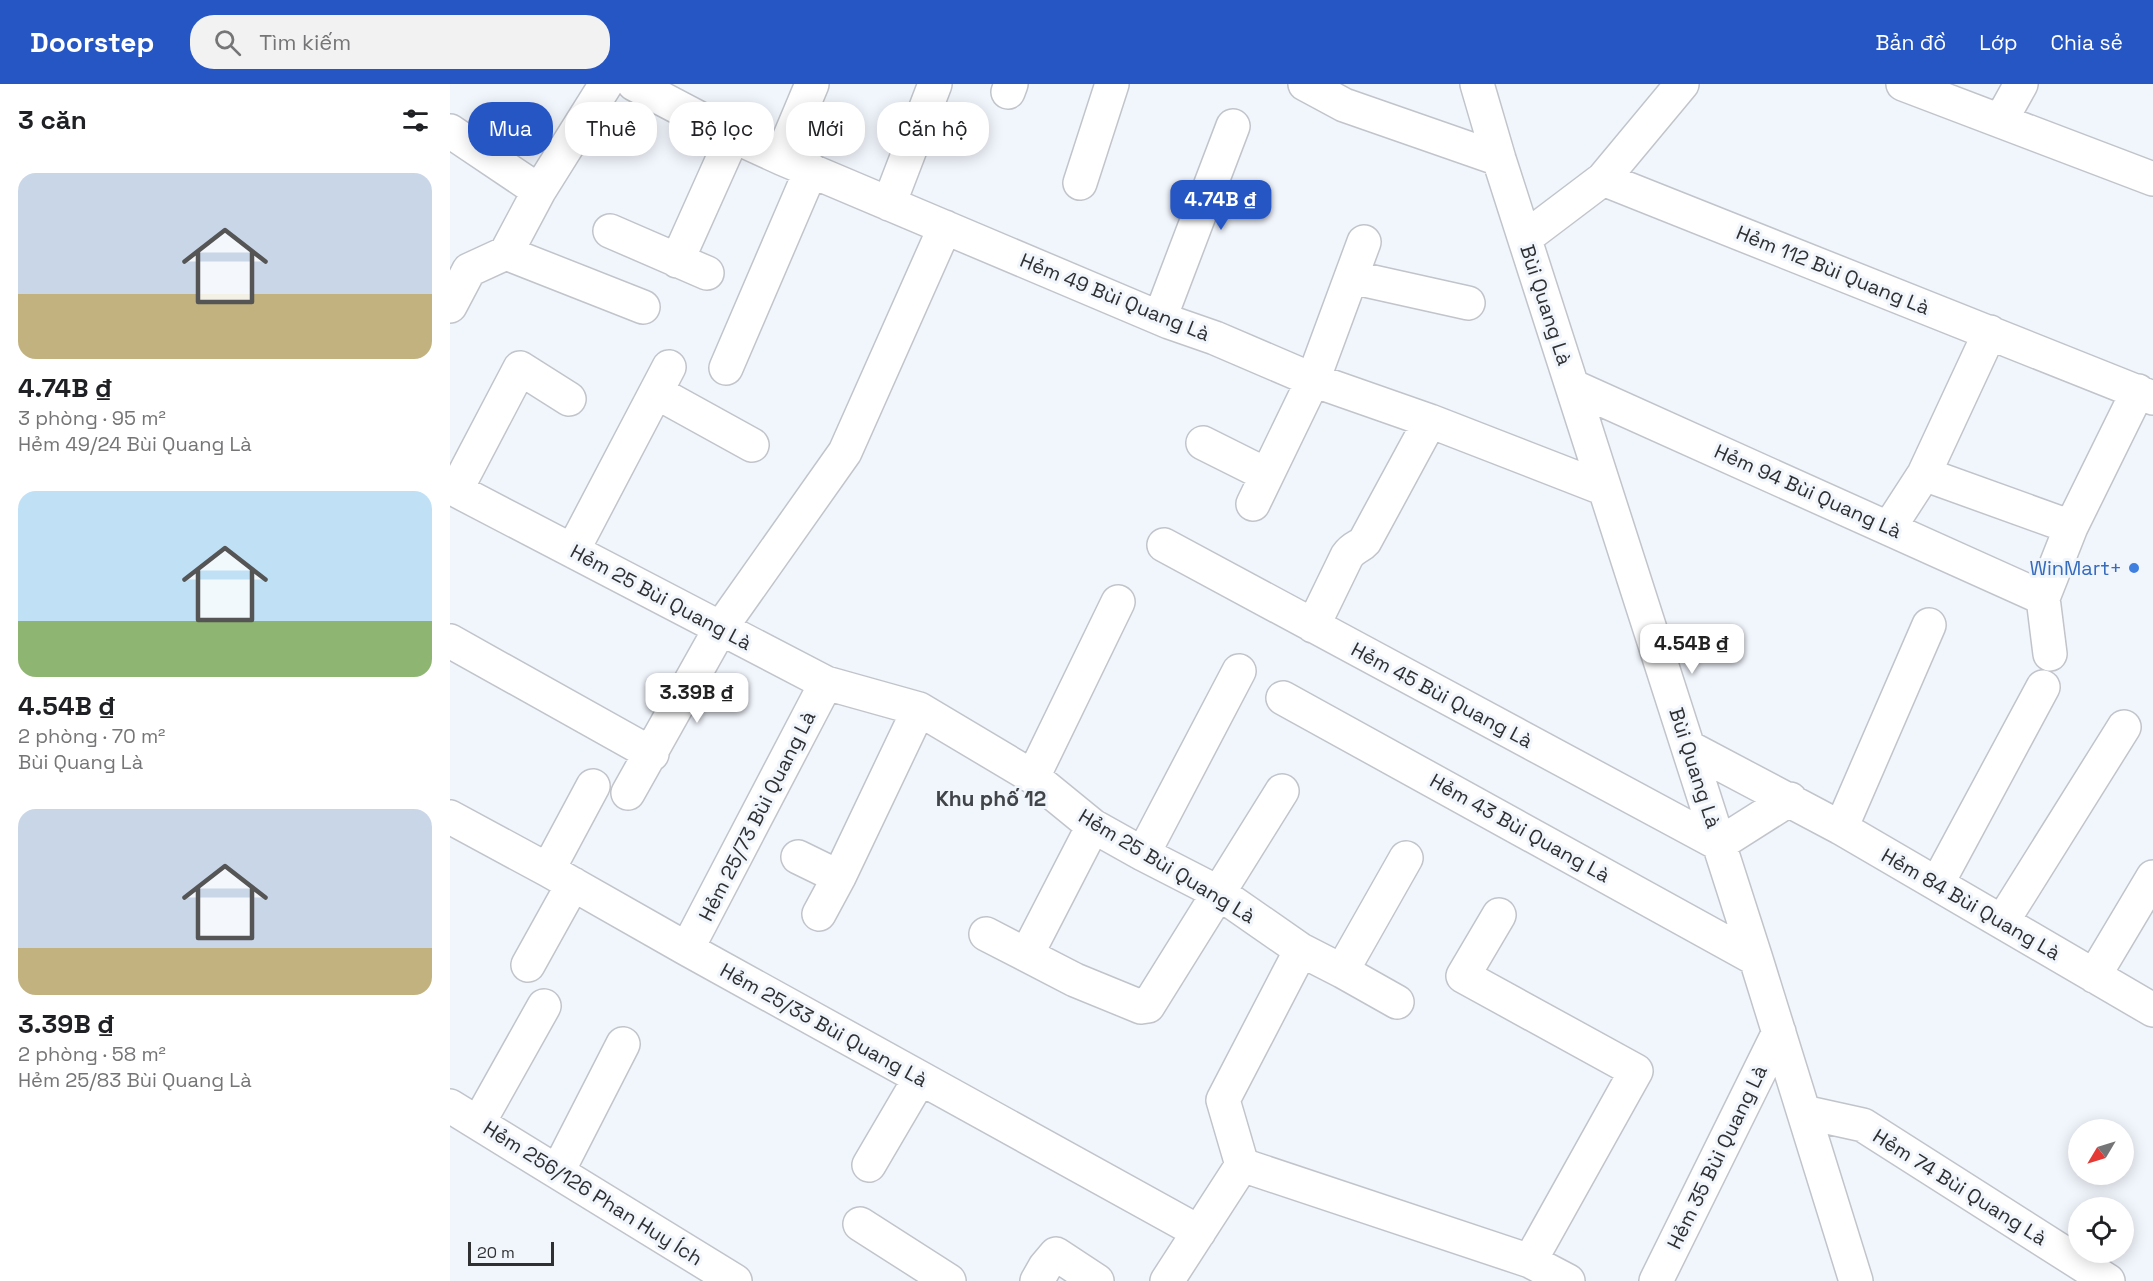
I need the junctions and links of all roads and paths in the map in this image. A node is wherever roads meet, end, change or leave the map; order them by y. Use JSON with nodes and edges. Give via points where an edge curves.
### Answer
{"nodes":[{"id":1,"x":606,"y":84,"type":"edge"},
{"id":2,"x":634,"y":84,"type":"edge"},
{"id":3,"x":812,"y":84,"type":"edge"},
{"id":4,"x":935,"y":84,"type":"edge"},
{"id":5,"x":1112,"y":84,"type":"edge"},
{"id":6,"x":1305,"y":84,"type":"edge"},
{"id":7,"x":1477,"y":84,"type":"edge"},
{"id":8,"x":1682,"y":84,"type":"edge"},
{"id":9,"x":1903,"y":84,"type":"edge"},
{"id":10,"x":2021,"y":84,"type":"edge"},
{"id":11,"x":669,"y":102,"type":"edge"},
{"id":12,"x":2001,"y":120,"type":"junction"},
{"id":13,"x":1233,"y":126,"type":"dead end"},
{"id":14,"x":450,"y":131,"type":"edge"},
{"id":15,"x":774,"y":155,"type":"edge"},
{"id":16,"x":724,"y":156,"type":"edge"},
{"id":17,"x":781,"y":158,"type":"junction"},
{"id":18,"x":1499,"y":159,"type":"junction"},
{"id":19,"x":811,"y":170,"type":"junction"},
{"id":20,"x":1603,"y":179,"type":"junction"},
{"id":21,"x":2153,"y":179,"type":"edge"},
{"id":22,"x":1080,"y":183,"type":"dead end"},
{"id":23,"x":539,"y":191,"type":"junction"},
{"id":24,"x":889,"y":204,"type":"junction"},
{"id":25,"x":945,"y":227,"type":"junction"},
{"id":26,"x":610,"y":231,"type":"dead end"},
{"id":27,"x":1525,"y":238,"type":"junction"},
{"id":28,"x":1364,"y":242,"type":"dead end"},
{"id":29,"x":506,"y":253,"type":"junction"},
{"id":30,"x":677,"y":261,"type":"junction"},
{"id":31,"x":460,"y":264,"type":"edge"},
{"id":32,"x":707,"y":273,"type":"dead end"},
{"id":33,"x":1351,"y":277,"type":"junction"},
{"id":34,"x":1468,"y":303,"type":"dead end"},
{"id":35,"x":450,"y":306,"type":"edge"},
{"id":36,"x":643,"y":307,"type":"dead end"},
{"id":37,"x":1160,"y":318,"type":"junction"},
{"id":38,"x":1990,"y":332,"type":"junction"},
{"id":39,"x":726,"y":368,"type":"dead end"},
{"id":40,"x":1313,"y":380,"type":"junction"},
{"id":41,"x":1572,"y":386,"type":"junction"},
{"id":42,"x":2145,"y":395,"type":"edge"},
{"id":43,"x":569,"y":399,"type":"dead end"},
{"id":44,"x":1430,"y":421,"type":"junction"},
{"id":45,"x":1203,"y":442,"type":"dead end"},
{"id":46,"x":752,"y":445,"type":"dead end"},
{"id":47,"x":1924,"y":474,"type":"junction"},
{"id":48,"x":1267,"y":475,"type":"junction"},
{"id":49,"x":453,"y":489,"type":"edge"},
{"id":50,"x":1605,"y":489,"type":"junction"},
{"id":51,"x":1253,"y":504,"type":"dead end"},
{"id":52,"x":2072,"y":527,"type":"junction"},
{"id":53,"x":1889,"y":528,"type":"junction"},
{"id":54,"x":1164,"y":545,"type":"dead end"},
{"id":55,"x":573,"y":550,"type":"junction"},
{"id":56,"x":2043,"y":598,"type":"junction"},
{"id":57,"x":1118,"y":602,"type":"dead end"},
{"id":58,"x":1929,"y":625,"type":"dead end"},
{"id":59,"x":1313,"y":626,"type":"junction"},
{"id":60,"x":720,"y":629,"type":"junction"},
{"id":61,"x":450,"y":641,"type":"edge"},
{"id":62,"x":2050,"y":654,"type":"dead end"},
{"id":63,"x":1239,"y":671,"type":"dead end"},
{"id":64,"x":826,"y":683,"type":"junction"},
{"id":65,"x":2043,"y":687,"type":"dead end"},
{"id":66,"x":1283,"y":698,"type":"dead end"},
{"id":67,"x":919,"y":709,"type":"junction"},
{"id":68,"x":2124,"y":727,"type":"dead end"},
{"id":69,"x":1688,"y":747,"type":"junction"},
{"id":70,"x":652,"y":754,"type":"junction"},
{"id":71,"x":1033,"y":777,"type":"junction"},
{"id":72,"x":593,"y":786,"type":"dead end"},
{"id":73,"x":1282,"y":791,"type":"dead end"},
{"id":74,"x":628,"y":794,"type":"dead end"},
{"id":75,"x":1790,"y":800,"type":"junction"},
{"id":76,"x":450,"y":818,"type":"edge"},
{"id":77,"x":1093,"y":826,"type":"junction"},
{"id":78,"x":1841,"y":828,"type":"junction"},
{"id":79,"x":1719,"y":844,"type":"junction"},
{"id":80,"x":1143,"y":854,"type":"junction"},
{"id":81,"x":798,"y":857,"type":"dead end"},
{"id":82,"x":1406,"y":858,"type":"dead end"},
{"id":83,"x":561,"y":877,"type":"junction"},
{"id":84,"x":839,"y":877,"type":"junction"},
{"id":85,"x":2153,"y":877,"type":"edge"},
{"id":86,"x":1937,"y":884,"type":"junction"},
{"id":87,"x":1219,"y":893,"type":"junction"},
{"id":88,"x":819,"y":914,"type":"dead end"},
{"id":89,"x":1499,"y":915,"type":"dead end"},
{"id":90,"x":2002,"y":922,"type":"junction"},
{"id":91,"x":986,"y":934,"type":"dead end"},
{"id":92,"x":687,"y":949,"type":"junction"},
{"id":93,"x":1301,"y":950,"type":"junction"},
{"id":94,"x":1027,"y":954,"type":"junction"},
{"id":95,"x":1756,"y":959,"type":"junction"},
{"id":96,"x":528,"y":965,"type":"dead end"},
{"id":97,"x":1342,"y":971,"type":"junction"},
{"id":98,"x":2094,"y":976,"type":"junction"},
{"id":99,"x":1397,"y":1002,"type":"dead end"},
{"id":100,"x":544,"y":1006,"type":"dead end"},
{"id":101,"x":2153,"y":1010,"type":"edge"},
{"id":102,"x":1779,"y":1032,"type":"junction"},
{"id":103,"x":623,"y":1044,"type":"dead end"},
{"id":104,"x":920,"y":1078,"type":"junction"},
{"id":105,"x":450,"y":1106,"type":"edge"},
{"id":106,"x":1804,"y":1112,"type":"junction"},
{"id":107,"x":479,"y":1122,"type":"junction"},
{"id":108,"x":869,"y":1165,"type":"dead end"},
{"id":109,"x":1242,"y":1165,"type":"junction"},
{"id":110,"x":558,"y":1171,"type":"junction"},
{"id":111,"x":860,"y":1224,"type":"dead end"},
{"id":112,"x":1198,"y":1232,"type":"junction"},
{"id":113,"x":1550,"y":1274,"type":"edge"},
{"id":114,"x":735,"y":1281,"type":"edge"},
{"id":115,"x":949,"y":1281,"type":"edge"},
{"id":116,"x":1037,"y":1281,"type":"edge"},
{"id":117,"x":1097,"y":1281,"type":"edge"},
{"id":118,"x":1167,"y":1281,"type":"edge"},
{"id":119,"x":1656,"y":1281,"type":"edge"},
{"id":120,"x":1856,"y":1281,"type":"edge"},
{"id":121,"x":2108,"y":1281,"type":"edge"}],
"edges":[{"from":1,"to":23,"type":"street"},
{"from":2,"to":11,"type":"street","name":"Hẻm 49 Bùi Quang Là"},
{"from":3,"to":17,"type":"street"},
{"from":4,"to":24,"type":"street"},
{"from":5,"to":22,"type":"street"},
{"from":6,"to":18,"type":"street","via":[[1344,105]]},
{"from":7,"to":18,"type":"street","name":"Bùi Quang Là"},
{"from":8,"to":20,"type":"street"},
{"from":9,"to":12,"type":"street"},
{"from":10,"to":12,"type":"street"},
{"from":12,"to":21,"type":"street"},
{"from":13,"to":37,"type":"street"},
{"from":14,"to":23,"type":"street"},
{"from":15,"to":17,"type":"street","name":"Hẻm 49 Bùi Quang Là"},
{"from":16,"to":30,"type":"street"},
{"from":17,"to":19,"type":"street","name":"Hẻm 49 Bùi Quang Là"},
{"from":18,"to":27,"type":"street","name":"Bùi Quang Là"},
{"from":19,"to":24,"type":"street","name":"Hẻm 49 Bùi Quang Là"},
{"from":19,"to":39,"type":"street"},
{"from":20,"to":27,"type":"street"},
{"from":20,"to":38,"type":"street","name":"Hẻm 112 Bùi Quang Là"},
{"from":23,"to":29,"type":"street"},
{"from":24,"to":25,"type":"street","name":"Hẻm 49 Bùi Quang Là"},
{"from":25,"to":37,"type":"street","name":"Hẻm 49 Bùi Quang Là"},
{"from":25,"to":60,"type":"street","via":[[845,452]]},
{"from":26,"to":30,"type":"street"},
{"from":27,"to":41,"type":"street","name":"Bùi Quang Là"},
{"from":28,"to":33,"type":"street"},
{"from":29,"to":31,"type":"street"},
{"from":29,"to":36,"type":"street"},
{"from":30,"to":32,"type":"street"},
{"from":31,"to":35,"type":"street"},
{"from":33,"to":34,"type":"street"},
{"from":33,"to":40,"type":"street"},
{"from":37,"to":40,"type":"street","name":"Hẻm 49 Bùi Quang Là"},
{"from":38,"to":42,"type":"street","name":"Hẻm 112 Bùi Quang Là"},
{"from":38,"to":47,"type":"street"},
{"from":40,"to":44,"type":"street","name":"Hẻm 49 Bùi Quang Là"},
{"from":40,"to":48,"type":"street"},
{"from":41,"to":50,"type":"street","name":"Bùi Quang Là"},
{"from":41,"to":53,"type":"street","name":"Hẻm 94 Bùi Quang Là"},
{"from":42,"to":52,"type":"street"},
{"from":43,"to":49,"type":"street","via":[[520,368]]},
{"from":44,"to":50,"type":"street","name":"Hẻm 49 Bùi Quang Là"},
{"from":44,"to":59,"type":"street","via":[[1365,541],[1347,556]]},
{"from":45,"to":48,"type":"street"},
{"from":46,"to":55,"type":"street","via":[[662,380]]},
{"from":47,"to":52,"type":"street"},
{"from":47,"to":53,"type":"street"},
{"from":48,"to":51,"type":"street"},
{"from":49,"to":55,"type":"street","name":"Hẻm 25 Bùi Quang Là"},
{"from":50,"to":69,"type":"street","name":"Bùi Quang Là"},
{"from":52,"to":56,"type":"street"},
{"from":53,"to":56,"type":"street","name":"Hẻm 94 Bùi Quang Là"},
{"from":54,"to":59,"type":"street","name":"Hẻm 45 Bùi Quang Là"},
{"from":55,"to":60,"type":"street","name":"Hẻm 25 Bùi Quang Là"},
{"from":56,"to":62,"type":"street"},
{"from":57,"to":71,"type":"street"},
{"from":58,"to":78,"type":"street"},
{"from":59,"to":79,"type":"street","name":"Hẻm 45 Bùi Quang Là"},
{"from":60,"to":64,"type":"street","name":"Hẻm 25 Bùi Quang Là"},
{"from":60,"to":70,"type":"street"},
{"from":61,"to":70,"type":"street"},
{"from":63,"to":80,"type":"street"},
{"from":64,"to":67,"type":"street","name":"Hẻm 25 Bùi Quang Là"},
{"from":64,"to":92,"type":"street","name":"Hẻm 25/73 Bùi Quang Là"},
{"from":65,"to":86,"type":"street"},
{"from":66,"to":95,"type":"street","name":"Hẻm 43 Bùi Quang Là"},
{"from":67,"to":71,"type":"street","name":"Hẻm 25 Bùi Quang Là"},
{"from":67,"to":84,"type":"street"},
{"from":68,"to":90,"type":"street"},
{"from":69,"to":75,"type":"street","name":"Hẻm 84 Bùi Quang Là"},
{"from":69,"to":79,"type":"street","name":"Bùi Quang Là"},
{"from":70,"to":74,"type":"street"},
{"from":71,"to":77,"type":"street","name":"Hẻm 25 Bùi Quang Là"},
{"from":72,"to":83,"type":"street"},
{"from":73,"to":87,"type":"street"},
{"from":75,"to":78,"type":"street","name":"Hẻm 84 Bùi Quang Là"},
{"from":75,"to":79,"type":"street"},
{"from":76,"to":83,"type":"street","name":"Hẻm 25/33 Bùi Quang Là"},
{"from":77,"to":80,"type":"street","name":"Hẻm 25 Bùi Quang Là"},
{"from":77,"to":94,"type":"street"},
{"from":78,"to":86,"type":"street","name":"Hẻm 84 Bùi Quang Là"},
{"from":79,"to":95,"type":"street","name":"Bùi Quang Là"},
{"from":80,"to":87,"type":"street","name":"Hẻm 25 Bùi Quang Là"},
{"from":81,"to":84,"type":"street"},
{"from":82,"to":97,"type":"street"},
{"from":83,"to":92,"type":"street","name":"Hẻm 25/33 Bùi Quang Là"},
{"from":83,"to":96,"type":"street"},
{"from":84,"to":88,"type":"street"},
{"from":85,"to":98,"type":"street"},
{"from":86,"to":90,"type":"street","name":"Hẻm 84 Bùi Quang Là"},
{"from":87,"to":93,"type":"street","name":"Hẻm 25 Bùi Quang Là"},
{"from":87,"to":94,"type":"street","via":[[1148,1006],[1141,1007],[1075,980]]},
{"from":89,"to":113,"type":"street","via":[[1463,976],[1636,1071]]},
{"from":90,"to":98,"type":"street","name":"Hẻm 84 Bùi Quang Là"},
{"from":91,"to":94,"type":"street"},
{"from":92,"to":104,"type":"street","name":"Hẻm 25/33 Bùi Quang Là"},
{"from":93,"to":97,"type":"street","name":"Hẻm 25 Bùi Quang Là"},
{"from":93,"to":109,"type":"street","via":[[1223,1100]]},
{"from":95,"to":102,"type":"street","name":"Bùi Quang Là"},
{"from":97,"to":99,"type":"street","name":"Hẻm 25 Bùi Quang Là"},
{"from":98,"to":101,"type":"street","name":"Hẻm 84 Bùi Quang Là"},
{"from":100,"to":107,"type":"street"},
{"from":102,"to":106,"type":"street","name":"Bùi Quang Là"},
{"from":102,"to":119,"type":"street","name":"Hẻm 35 Bùi Quang Là"},
{"from":103,"to":110,"type":"street"},
{"from":104,"to":108,"type":"street"},
{"from":104,"to":112,"type":"street","name":"Hẻm 25/33 Bùi Quang Là"},
{"from":105,"to":107,"type":"street","name":"Hẻm 256/126 Phan Huy Ích"},
{"from":106,"to":120,"type":"street","name":"Bùi Quang Là"},
{"from":106,"to":121,"type":"street","name":"Hẻm 74 Bùi Quang Là","via":[[1863,1125]]},
{"from":107,"to":110,"type":"street","name":"Hẻm 256/126 Phan Huy Ích"},
{"from":109,"to":112,"type":"street"},
{"from":109,"to":113,"type":"street"},
{"from":110,"to":114,"type":"street","name":"Hẻm 256/126 Phan Huy Ích"},
{"from":111,"to":115,"type":"street"},
{"from":112,"to":118,"type":"street"},
{"from":116,"to":117,"type":"street","via":[[1056,1254]]}]}
